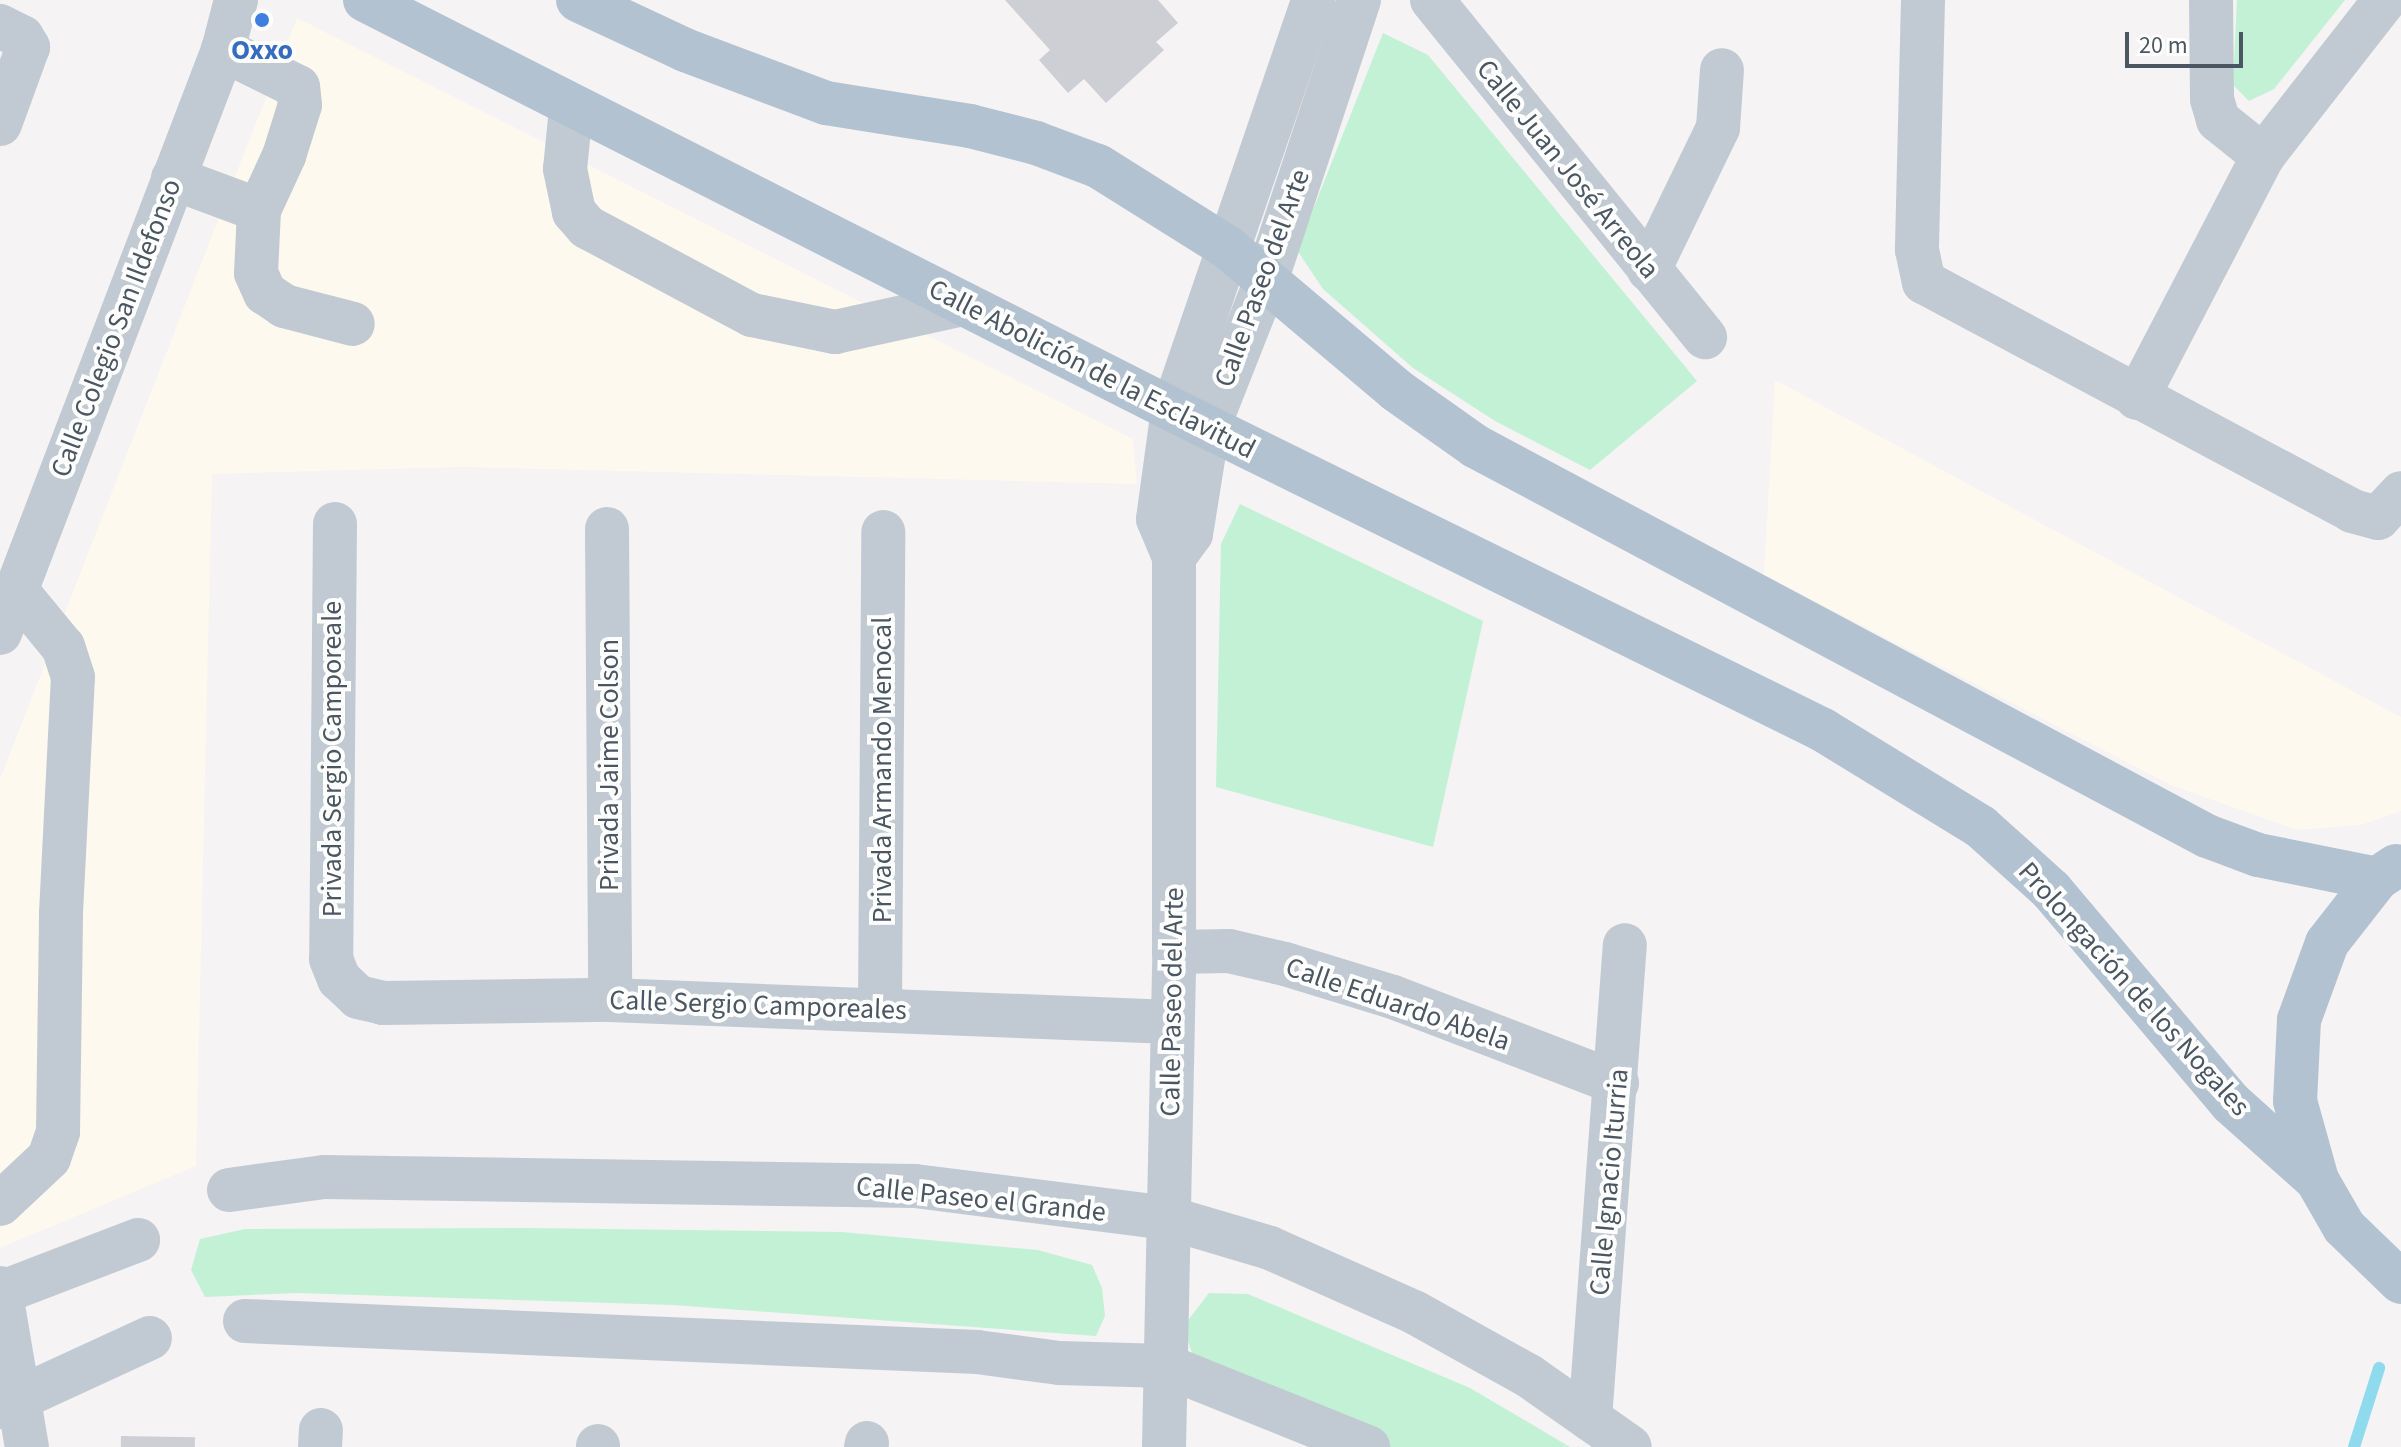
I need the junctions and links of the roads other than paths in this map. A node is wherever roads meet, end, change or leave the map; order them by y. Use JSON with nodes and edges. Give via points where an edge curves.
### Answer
{"nodes":[{"id":1,"x":365,"y":0,"type":"edge"},
{"id":2,"x":578,"y":0,"type":"edge"},
{"id":3,"x":1359,"y":0,"type":"edge"},
{"id":4,"x":1923,"y":0,"type":"edge"},
{"id":5,"x":2211,"y":0,"type":"edge"},
{"id":6,"x":2385,"y":0,"type":"edge"},
{"id":7,"x":1454,"y":11,"type":"edge"},
{"id":8,"x":1308,"y":14,"type":"edge"},
{"id":9,"x":236,"y":18,"type":"edge"},
{"id":10,"x":0,"y":26,"type":"edge"},
{"id":11,"x":1342,"y":48,"type":"junction"},
{"id":12,"x":1722,"y":70,"type":"dead end"},
{"id":13,"x":571,"y":109,"type":"junction"},
{"id":14,"x":0,"y":124,"type":"edge"},
{"id":15,"x":2263,"y":156,"type":"junction"},
{"id":16,"x":173,"y":178,"type":"junction"},
{"id":17,"x":259,"y":210,"type":"junction"},
{"id":18,"x":1227,"y":247,"type":"junction"},
{"id":19,"x":1649,"y":270,"type":"junction"},
{"id":20,"x":1266,"y":281,"type":"junction"},
{"id":21,"x":963,"y":304,"type":"junction"},
{"id":22,"x":353,"y":324,"type":"dead end"},
{"id":23,"x":1705,"y":337,"type":"dead end"},
{"id":24,"x":2137,"y":398,"type":"junction"},
{"id":25,"x":1190,"y":419,"type":"junction"},
{"id":26,"x":2401,"y":493,"type":"edge"},
{"id":27,"x":335,"y":524,"type":"dead end"},
{"id":28,"x":607,"y":529,"type":"dead end"},
{"id":29,"x":883,"y":532,"type":"dead end"},
{"id":30,"x":17,"y":591,"type":"junction"},
{"id":31,"x":0,"y":633,"type":"edge"},
{"id":32,"x":1823,"y":730,"type":"joint"},
{"id":33,"x":2389,"y":871,"type":"edge"},
{"id":34,"x":1625,"y":945,"type":"dead end"},
{"id":35,"x":1174,"y":952,"type":"junction"},
{"id":36,"x":348,"y":990,"type":"joint"},
{"id":37,"x":610,"y":1000,"type":"junction"},
{"id":38,"x":880,"y":1009,"type":"junction"},
{"id":39,"x":1172,"y":1022,"type":"junction"},
{"id":40,"x":1617,"y":1083,"type":"junction"},
{"id":41,"x":2317,"y":1180,"type":"junction"},
{"id":42,"x":229,"y":1190,"type":"dead end"},
{"id":43,"x":0,"y":1204,"type":"edge"},
{"id":44,"x":1169,"y":1218,"type":"junction"},
{"id":45,"x":138,"y":1240,"type":"dead end"},
{"id":46,"x":2401,"y":1282,"type":"edge"},
{"id":47,"x":0,"y":1291,"type":"edge"},
{"id":48,"x":245,"y":1321,"type":"dead end"},
{"id":49,"x":150,"y":1338,"type":"dead end"},
{"id":50,"x":1166,"y":1366,"type":"junction"},
{"id":51,"x":11,"y":1403,"type":"edge"},
{"id":52,"x":1590,"y":1419,"type":"junction"},
{"id":53,"x":27,"y":1447,"type":"edge"},
{"id":54,"x":1164,"y":1447,"type":"edge"},
{"id":55,"x":1368,"y":1447,"type":"edge"},
{"id":56,"x":1630,"y":1447,"type":"edge"}],
"edges":[{"from":1,"to":13,"type":"main road","name":"Calle Abolición de la Esclavitud"},
{"from":2,"to":18,"type":"main road","via":[[685,50],[826,103],[970,126],[1098,166]]},
{"from":3,"to":11,"type":"street","name":"Calle Paseo del Arte"},
{"from":4,"to":24,"type":"street","via":[[1917,250],[1924,282]]},
{"from":5,"to":15,"type":"street","via":[[2212,99],[2218,120]]},
{"from":6,"to":15,"type":"street"},
{"from":7,"to":19,"type":"street","name":"Calle Juan José Arreola"},
{"from":8,"to":11,"type":"street"},
{"from":8,"to":18,"type":"street","name":"Calle Paseo del Arte"},
{"from":9,"to":16,"type":"street","name":"Calle Colegio San Ildefonso"},
{"from":9,"to":17,"type":"street","via":[[298,87],[300,105],[284,156]]},
{"from":10,"to":14,"type":"street","via":[[22,37],[28,52]]},
{"from":11,"to":20,"type":"street","name":"Calle Paseo del Arte"},
{"from":12,"to":19,"type":"street","via":[[1718,128]]},
{"from":13,"to":21,"type":"main road","name":"Calle Abolición de la Esclavitud"},
{"from":13,"to":21,"type":"street","via":[[565,169],[574,212],[587,227],[725,302],[779,324],[835,332]]},
{"from":15,"to":24,"type":"street"},
{"from":16,"to":17,"type":"street"},
{"from":16,"to":30,"type":"street","name":"Calle Colegio San Ildefonso"},
{"from":17,"to":22,"type":"street","via":[[256,273],[265,293],[284,306]]},
{"from":18,"to":20,"type":"main road"},
{"from":18,"to":25,"type":"street","name":"Calle Paseo del Arte"},
{"from":19,"to":23,"type":"street","name":"Calle Juan José Arreola"},
{"from":20,"to":25,"type":"street","name":"Calle Paseo del Arte"},
{"from":20,"to":33,"type":"main road","name":"Prolongación de los Nogales","via":[[1396,390],[1475,446],[2207,836],[2258,855]]},
{"from":21,"to":25,"type":"main road","name":"Calle Abolición de la Esclavitud"},
{"from":24,"to":26,"type":"street","via":[[2352,511],[2378,518]]},
{"from":25,"to":32,"type":"main road","name":"Calle Abolición de la Esclavitud"},
{"from":25,"to":35,"type":"street","name":"Calle Paseo del Arte","via":[[1158,519],[1174,557]]},
{"from":27,"to":36,"type":"street","name":"Privada Sergio Camporeale","via":[[331,959]]},
{"from":28,"to":37,"type":"street","name":"Privada Jaime Colson"},
{"from":29,"to":38,"type":"street","name":"Privada Armando Menocal"},
{"from":30,"to":31,"type":"street","name":"Calle Colegio San Ildefonso"},
{"from":30,"to":43,"type":"street","via":[[63,647],[73,677],[61,913],[58,1132],[49,1158]]},
{"from":32,"to":41,"type":"main road","name":"Prolongación de los Nogales","via":[[1981,827],[2051,890],[2231,1103]]},
{"from":33,"to":41,"type":"main road","name":"Prolongación de los Nogales","via":[[2327,943],[2299,1020],[2295,1101]]},
{"from":34,"to":40,"type":"street","name":"Calle Ignacio Iturria"},
{"from":35,"to":39,"type":"street","name":"Calle Paseo del Arte"},
{"from":35,"to":40,"type":"street","name":"Calle Eduardo Abela","via":[[1229,951],[1312,972],[1393,997]]},
{"from":36,"to":37,"type":"street","name":"Calle Sergio Camporeales","via":[[383,1003]]},
{"from":37,"to":38,"type":"street","name":"Calle Sergio Camporeales"},
{"from":38,"to":39,"type":"street","name":"Calle Sergio Camporeales"},
{"from":39,"to":44,"type":"street","name":"Calle Paseo del Arte"},
{"from":40,"to":52,"type":"street","name":"Calle Ignacio Iturria"},
{"from":41,"to":46,"type":"main road","name":"Prolongación de los Nogales","via":[[2344,1227]]},
{"from":42,"to":44,"type":"street","name":"Calle Paseo el Grande","via":[[324,1177],[915,1186]]},
{"from":44,"to":50,"type":"street","name":"Calle Paseo del Arte"},
{"from":44,"to":52,"type":"street","name":"Calle Paseo el Grande","via":[[1270,1248],[1414,1312],[1529,1376]]},
{"from":45,"to":47,"type":"street"},
{"from":47,"to":51,"type":"street"},
{"from":48,"to":50,"type":"street","via":[[977,1352],[1059,1363]]},
{"from":49,"to":51,"type":"street"},
{"from":50,"to":54,"type":"street","name":"Calle Paseo del Arte"},
{"from":50,"to":55,"type":"street"},
{"from":51,"to":53,"type":"street"},
{"from":52,"to":56,"type":"street","name":"Calle Paseo el Grande"}]}
